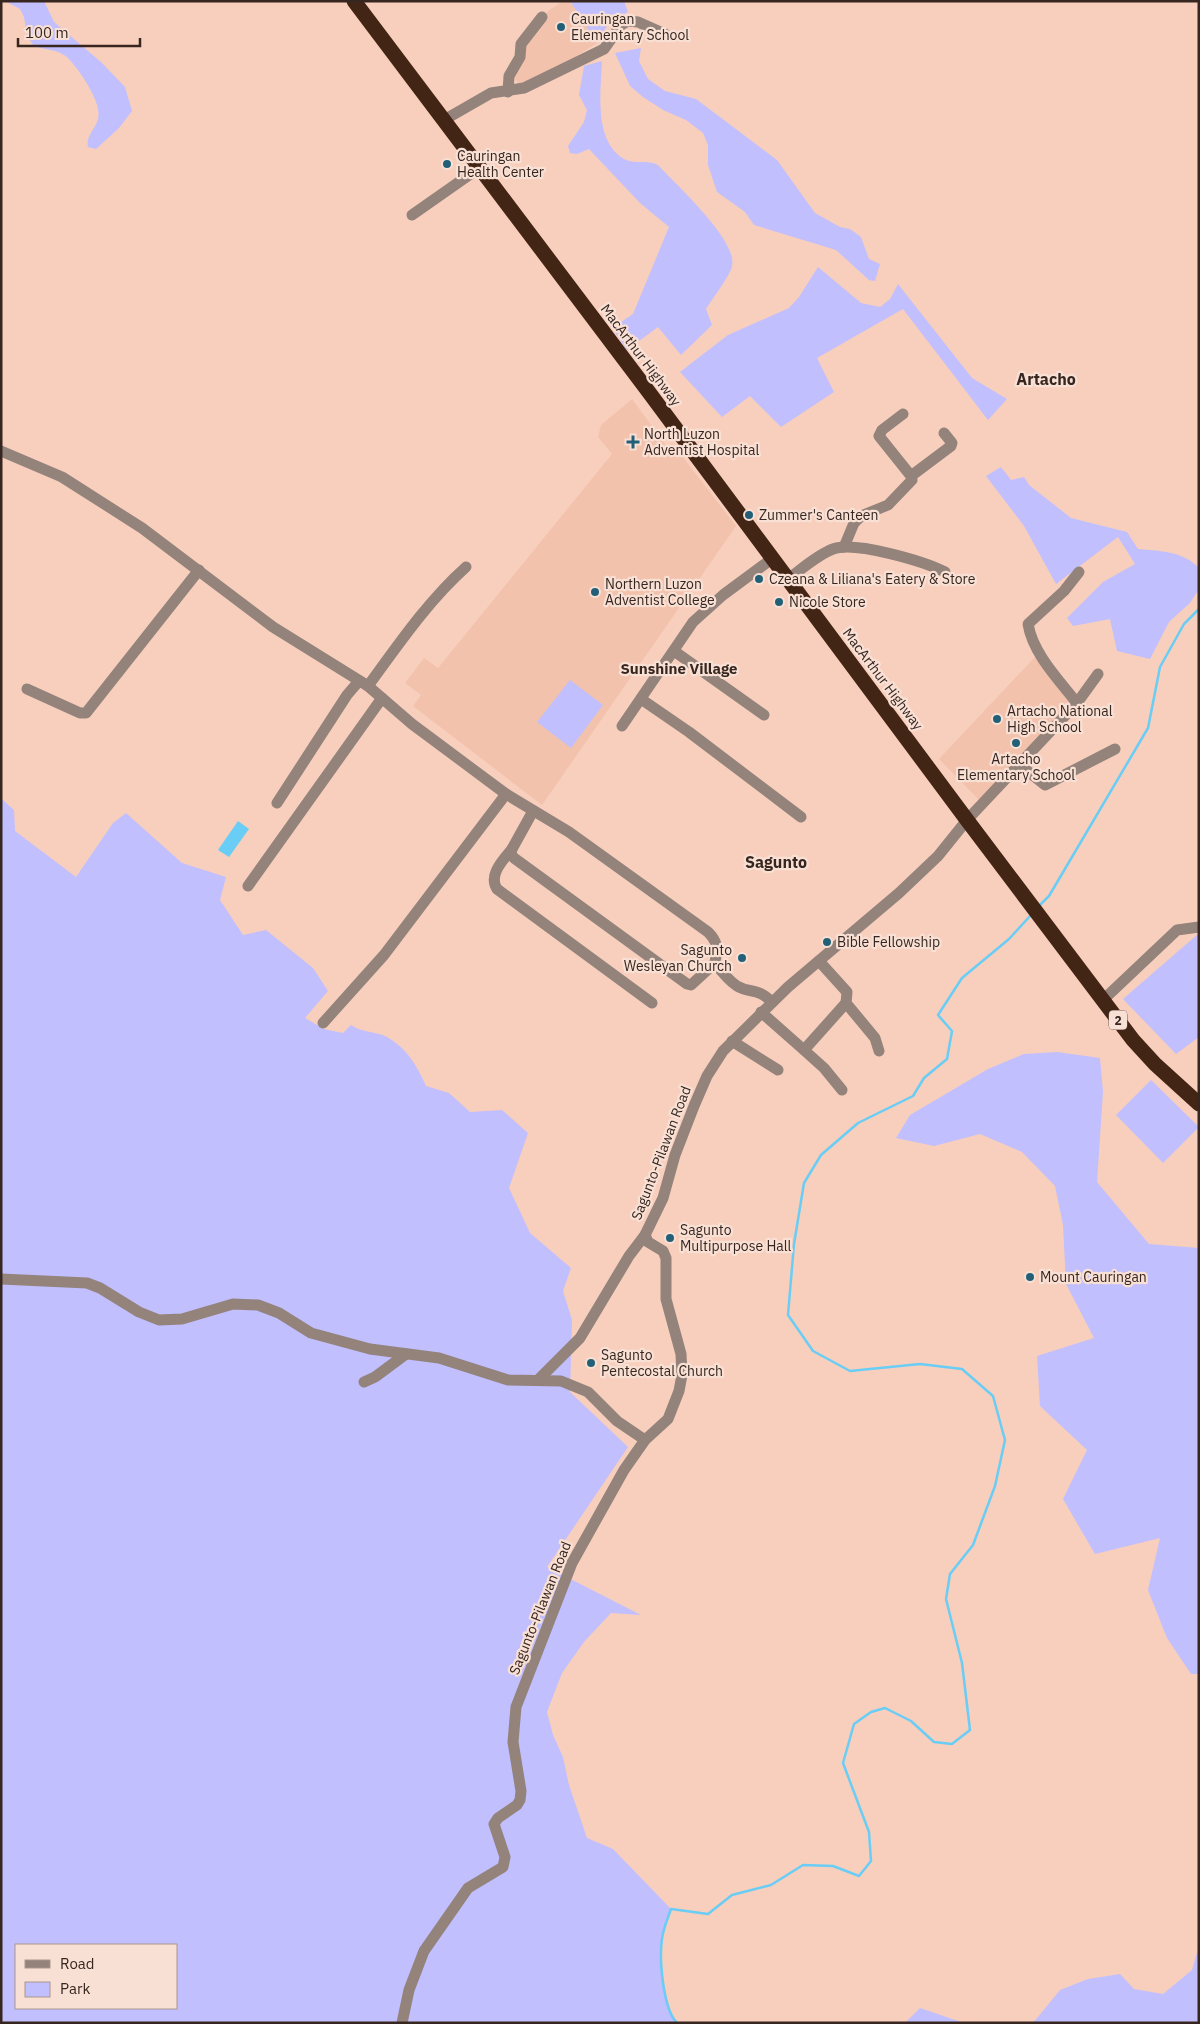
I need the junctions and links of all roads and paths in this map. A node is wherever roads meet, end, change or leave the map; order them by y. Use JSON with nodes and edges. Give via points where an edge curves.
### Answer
{"nodes":[{"id":1,"x":354,"y":1,"type":"edge"},
{"id":2,"x":542,"y":17,"type":"dead end"},
{"id":3,"x":665,"y":34,"type":"dead end"},
{"id":4,"x":508,"y":92,"type":"junction"},
{"id":5,"x":444,"y":120,"type":"junction"},
{"id":6,"x":479,"y":168,"type":"junction"},
{"id":7,"x":412,"y":215,"type":"dead end"},
{"id":8,"x":903,"y":414,"type":"dead end"},
{"id":9,"x":944,"y":433,"type":"dead end"},
{"id":10,"x":1,"y":451,"type":"edge"},
{"id":11,"x":911,"y":476,"type":"junction"},
{"id":12,"x":844,"y":547,"type":"junction"},
{"id":13,"x":773,"y":558,"type":"junction"},
{"id":14,"x":466,"y":567,"type":"dead end"},
{"id":15,"x":199,"y":570,"type":"junction"},
{"id":16,"x":945,"y":572,"type":"dead end"},
{"id":17,"x":1079,"y":572,"type":"dead end"},
{"id":18,"x":788,"y":579,"type":"junction"},
{"id":19,"x":674,"y":651,"type":"junction"},
{"id":20,"x":1098,"y":674,"type":"dead end"},
{"id":21,"x":363,"y":684,"type":"junction"},
{"id":22,"x":27,"y":690,"type":"dead end"},
{"id":23,"x":382,"y":698,"type":"junction"},
{"id":24,"x":641,"y":699,"type":"junction"},
{"id":25,"x":1077,"y":703,"type":"junction"},
{"id":26,"x":764,"y":715,"type":"dead end"},
{"id":27,"x":622,"y":726,"type":"dead end"},
{"id":28,"x":1115,"y":749,"type":"dead end"},
{"id":29,"x":1019,"y":764,"type":"junction"},
{"id":30,"x":506,"y":794,"type":"junction"},
{"id":31,"x":277,"y":803,"type":"dead end"},
{"id":32,"x":534,"y":811,"type":"junction"},
{"id":33,"x":801,"y":817,"type":"dead end"},
{"id":34,"x":966,"y":820,"type":"junction"},
{"id":35,"x":512,"y":849,"type":"junction"},
{"id":36,"x":248,"y":886,"type":"dead end"},
{"id":37,"x":1199,"y":927,"type":"edge"},
{"id":38,"x":819,"y":961,"type":"junction"},
{"id":39,"x":715,"y":963,"type":"junction"},
{"id":40,"x":1103,"y":1000,"type":"junction"},
{"id":41,"x":772,"y":1002,"type":"junction"},
{"id":42,"x":652,"y":1003,"type":"dead end"},
{"id":43,"x":846,"y":1003,"type":"junction"},
{"id":44,"x":761,"y":1012,"type":"junction"},
{"id":45,"x":323,"y":1023,"type":"dead end"},
{"id":46,"x":732,"y":1041,"type":"junction"},
{"id":47,"x":804,"y":1050,"type":"junction"},
{"id":48,"x":879,"y":1052,"type":"dead end"},
{"id":49,"x":778,"y":1070,"type":"dead end"},
{"id":50,"x":842,"y":1090,"type":"dead end"},
{"id":51,"x":1195,"y":1095,"type":"edge"},
{"id":52,"x":645,"y":1235,"type":"junction"},
{"id":53,"x":1,"y":1279,"type":"edge"},
{"id":54,"x":406,"y":1354,"type":"junction"},
{"id":55,"x":538,"y":1380,"type":"junction"},
{"id":56,"x":364,"y":1382,"type":"dead end"},
{"id":57,"x":645,"y":1440,"type":"junction"},
{"id":58,"x":402,"y":2023,"type":"edge"}],
"edges":[{"from":1,"to":5,"type":"highway","name":"MacArthur Highway","number":"2"},
{"from":2,"to":4,"type":"street","via":[[521,44],[520,57],[509,76]]},
{"from":3,"to":4,"type":"street","via":[[628,21],[621,25],[604,49],[524,88]]},
{"from":4,"to":5,"type":"street","via":[[491,93]]},
{"from":5,"to":6,"type":"highway","name":"MacArthur Highway","number":"2"},
{"from":6,"to":7,"type":"street"},
{"from":6,"to":13,"type":"highway","name":"MacArthur Highway","number":"2"},
{"from":8,"to":11,"type":"street","via":[[879,436]]},
{"from":9,"to":11,"type":"street","via":[[951,446]]},
{"from":10,"to":15,"type":"street","via":[[90,492]]},
{"from":11,"to":12,"type":"street","via":[[906,488],[888,505],[860,516]]},
{"from":12,"to":16,"type":"street","via":[[902,555]]},
{"from":12,"to":18,"type":"street","via":[[828,552]]},
{"from":13,"to":18,"type":"highway","name":"MacArthur Highway","number":"2"},
{"from":13,"to":19,"type":"street","via":[[698,617]]},
{"from":14,"to":21,"type":"street"},
{"from":15,"to":21,"type":"street","via":[[273,627]]},
{"from":15,"to":22,"type":"street","via":[[86,713]]},
{"from":17,"to":25,"type":"street","via":[[1064,591],[1028,624],[1046,664]]},
{"from":18,"to":34,"type":"highway","name":"MacArthur Highway","number":"2"},
{"from":19,"to":24,"type":"street"},
{"from":19,"to":26,"type":"street"},
{"from":20,"to":25,"type":"street","name":"Sagunto-Pilawan Road"},
{"from":21,"to":23,"type":"street"},
{"from":21,"to":31,"type":"street","via":[[346,695]]},
{"from":23,"to":30,"type":"street"},
{"from":23,"to":36,"type":"street"},
{"from":24,"to":27,"type":"street"},
{"from":24,"to":33,"type":"street"},
{"from":25,"to":29,"type":"street","name":"Sagunto-Pilawan Road"},
{"from":28,"to":29,"type":"street","via":[[1045,785]]},
{"from":29,"to":34,"type":"street","name":"Sagunto-Pilawan Road"},
{"from":30,"to":32,"type":"street"},
{"from":30,"to":45,"type":"street","via":[[384,955]]},
{"from":32,"to":35,"type":"street"},
{"from":32,"to":39,"type":"street","via":[[577,837],[708,932],[718,947]]},
{"from":34,"to":38,"type":"street","name":"Sagunto-Pilawan Road","via":[[938,856],[900,893]]},
{"from":34,"to":40,"type":"highway","name":"MacArthur Highway","number":"2"},
{"from":35,"to":39,"type":"street","via":[[514,858],[687,984],[697,982]]},
{"from":35,"to":42,"type":"street","via":[[496,871],[497,889]]},
{"from":37,"to":40,"type":"street","via":[[1177,930]]},
{"from":38,"to":41,"type":"street","name":"Sagunto-Pilawan Road"},
{"from":38,"to":43,"type":"street","via":[[847,992]]},
{"from":39,"to":41,"type":"street","via":[[736,986],[762,993]]},
{"from":40,"to":51,"type":"highway","name":"MacArthur Highway","number":"2","via":[[1155,1064]]},
{"from":41,"to":44,"type":"street","name":"Sagunto-Pilawan Road"},
{"from":43,"to":47,"type":"street"},
{"from":43,"to":48,"type":"street","via":[[874,1038]]},
{"from":44,"to":46,"type":"street","name":"Sagunto-Pilawan Road"},
{"from":44,"to":47,"type":"street"},
{"from":46,"to":49,"type":"street"},
{"from":46,"to":52,"type":"street","name":"Sagunto-Pilawan Road","via":[[715,1063],[694,1106],[663,1198]]},
{"from":47,"to":50,"type":"street"},
{"from":52,"to":55,"type":"street","via":[[580,1338]]},
{"from":52,"to":57,"type":"street","name":"Sagunto-Pilawan Road","via":[[648,1242],[663,1251],[666,1258],[666,1299],[680,1346],[682,1375],[668,1419]]},
{"from":53,"to":54,"type":"street","via":[[87,1283],[105,1290],[147,1316],[165,1320],[182,1319],[233,1304],[258,1305],[279,1313],[311,1333],[370,1349]]},
{"from":54,"to":55,"type":"street","via":[[456,1362],[508,1380]]},
{"from":54,"to":56,"type":"street"},
{"from":55,"to":57,"type":"street","via":[[561,1380],[584,1390],[617,1421]]},
{"from":57,"to":58,"type":"street","name":"Sagunto-Pilawan Road","via":[[624,1470],[575,1557],[516,1707],[512,1742],[521,1796],[517,1805],[494,1824],[505,1857],[503,1867],[468,1888],[424,1951],[409,1990]]}]}
